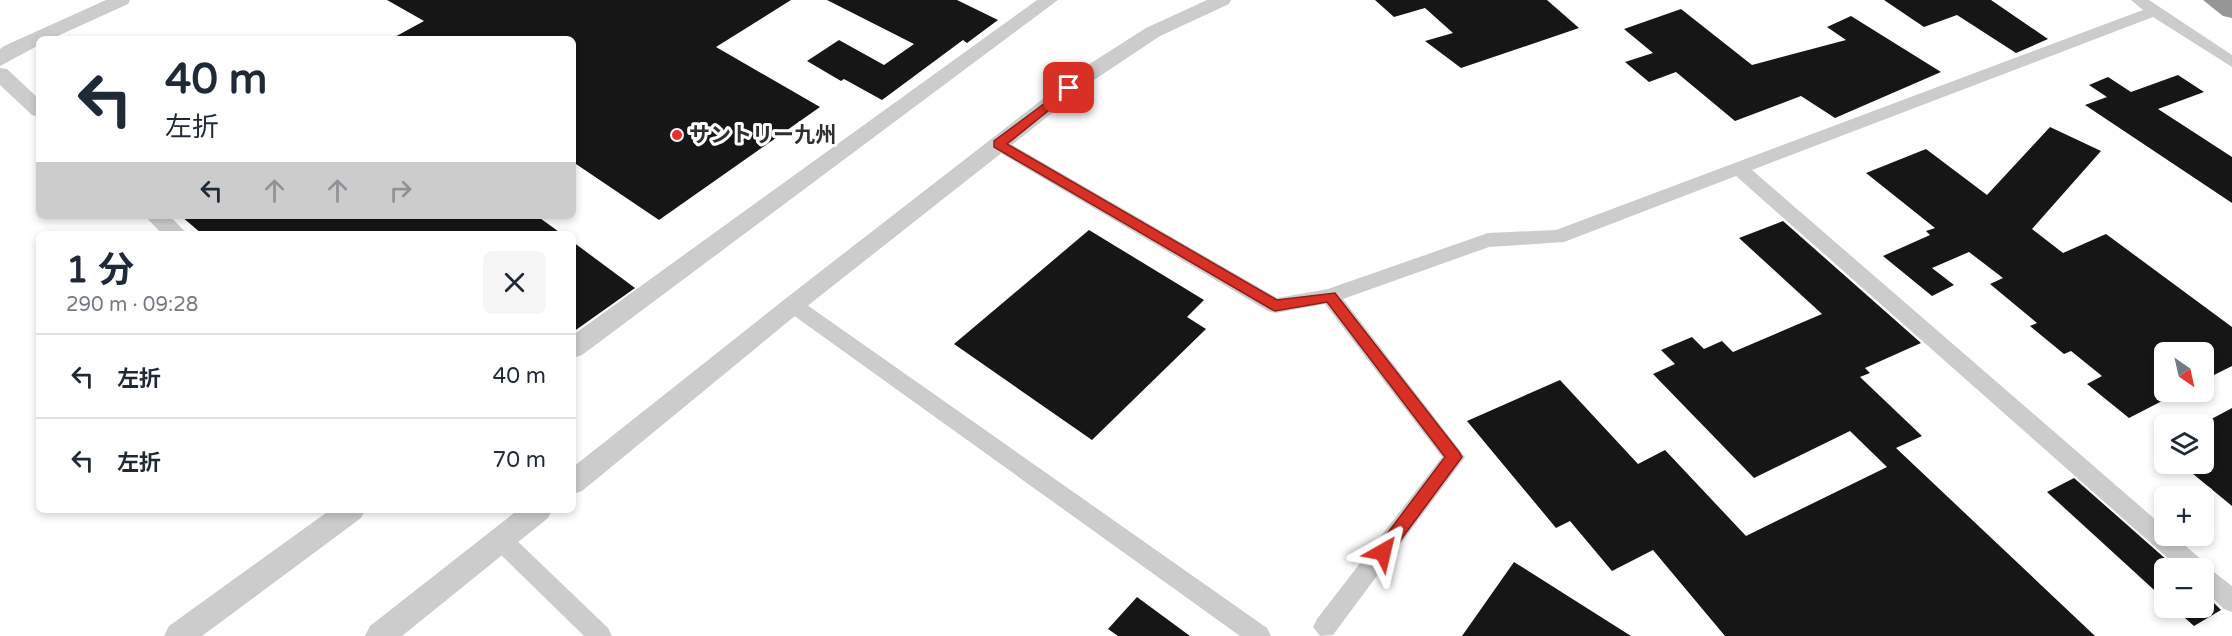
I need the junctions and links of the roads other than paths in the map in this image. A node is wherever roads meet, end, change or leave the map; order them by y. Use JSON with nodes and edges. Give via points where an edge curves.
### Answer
{"nodes":[{"id":1,"x":121,"y":0,"type":"edge"},
{"id":2,"x":1049,"y":0,"type":"edge"},
{"id":3,"x":1222,"y":0,"type":"edge"},
{"id":4,"x":2139,"y":0,"type":"edge"},
{"id":5,"x":2216,"y":0,"type":"edge"},
{"id":6,"x":2232,"y":10,"type":"edge"},
{"id":7,"x":2154,"y":11,"type":"junction"},
{"id":8,"x":42,"y":36,"type":"edge"},
{"id":9,"x":36,"y":39,"type":"edge"},
{"id":10,"x":0,"y":60,"type":"edge"},
{"id":11,"x":2232,"y":62,"type":"edge"},
{"id":12,"x":0,"y":74,"type":"edge"},
{"id":13,"x":36,"y":107,"type":"edge"},
{"id":14,"x":998,"y":144,"type":"junction"},
{"id":15,"x":1741,"y":170,"type":"junction"},
{"id":16,"x":159,"y":219,"type":"edge"},
{"id":17,"x":173,"y":231,"type":"edge"},
{"id":18,"x":1330,"y":296,"type":"junction"},
{"id":19,"x":793,"y":305,"type":"junction"},
{"id":20,"x":576,"y":346,"type":"edge"},
{"id":21,"x":576,"y":481,"type":"edge"},
{"id":22,"x":347,"y":513,"type":"edge"},
{"id":23,"x":534,"y":513,"type":"edge"},
{"id":24,"x":501,"y":540,"type":"junction"},
{"id":25,"x":2184,"y":558,"type":"edge"},
{"id":26,"x":2214,"y":585,"type":"edge"},
{"id":27,"x":2232,"y":601,"type":"edge"},
{"id":28,"x":1325,"y":627,"type":"dead end"},
{"id":29,"x":179,"y":636,"type":"edge"},
{"id":30,"x":380,"y":636,"type":"edge"},
{"id":31,"x":600,"y":636,"type":"edge"},
{"id":32,"x":1258,"y":636,"type":"edge"}],
"edges":[{"from":1,"to":8,"type":"street"},
{"from":2,"to":20,"type":"street"},
{"from":3,"to":14,"type":"street","via":[[1153,32],[1087,75]]},
{"from":4,"to":7,"type":"street"},
{"from":5,"to":6,"type":"highway"},
{"from":7,"to":11,"type":"street"},
{"from":7,"to":15,"type":"street"},
{"from":9,"to":10,"type":"street"},
{"from":12,"to":13,"type":"street"},
{"from":14,"to":18,"type":"street","via":[[1275,306]]},
{"from":14,"to":19,"type":"street"},
{"from":15,"to":18,"type":"street","via":[[1557,237],[1488,240]]},
{"from":15,"to":25,"type":"street"},
{"from":16,"to":17,"type":"street"},
{"from":18,"to":28,"type":"street","via":[[1454,457]]},
{"from":19,"to":21,"type":"street"},
{"from":19,"to":32,"type":"street"},
{"from":22,"to":29,"type":"street"},
{"from":23,"to":24,"type":"street"},
{"from":24,"to":30,"type":"street"},
{"from":24,"to":31,"type":"street"},
{"from":26,"to":27,"type":"street"}]}
